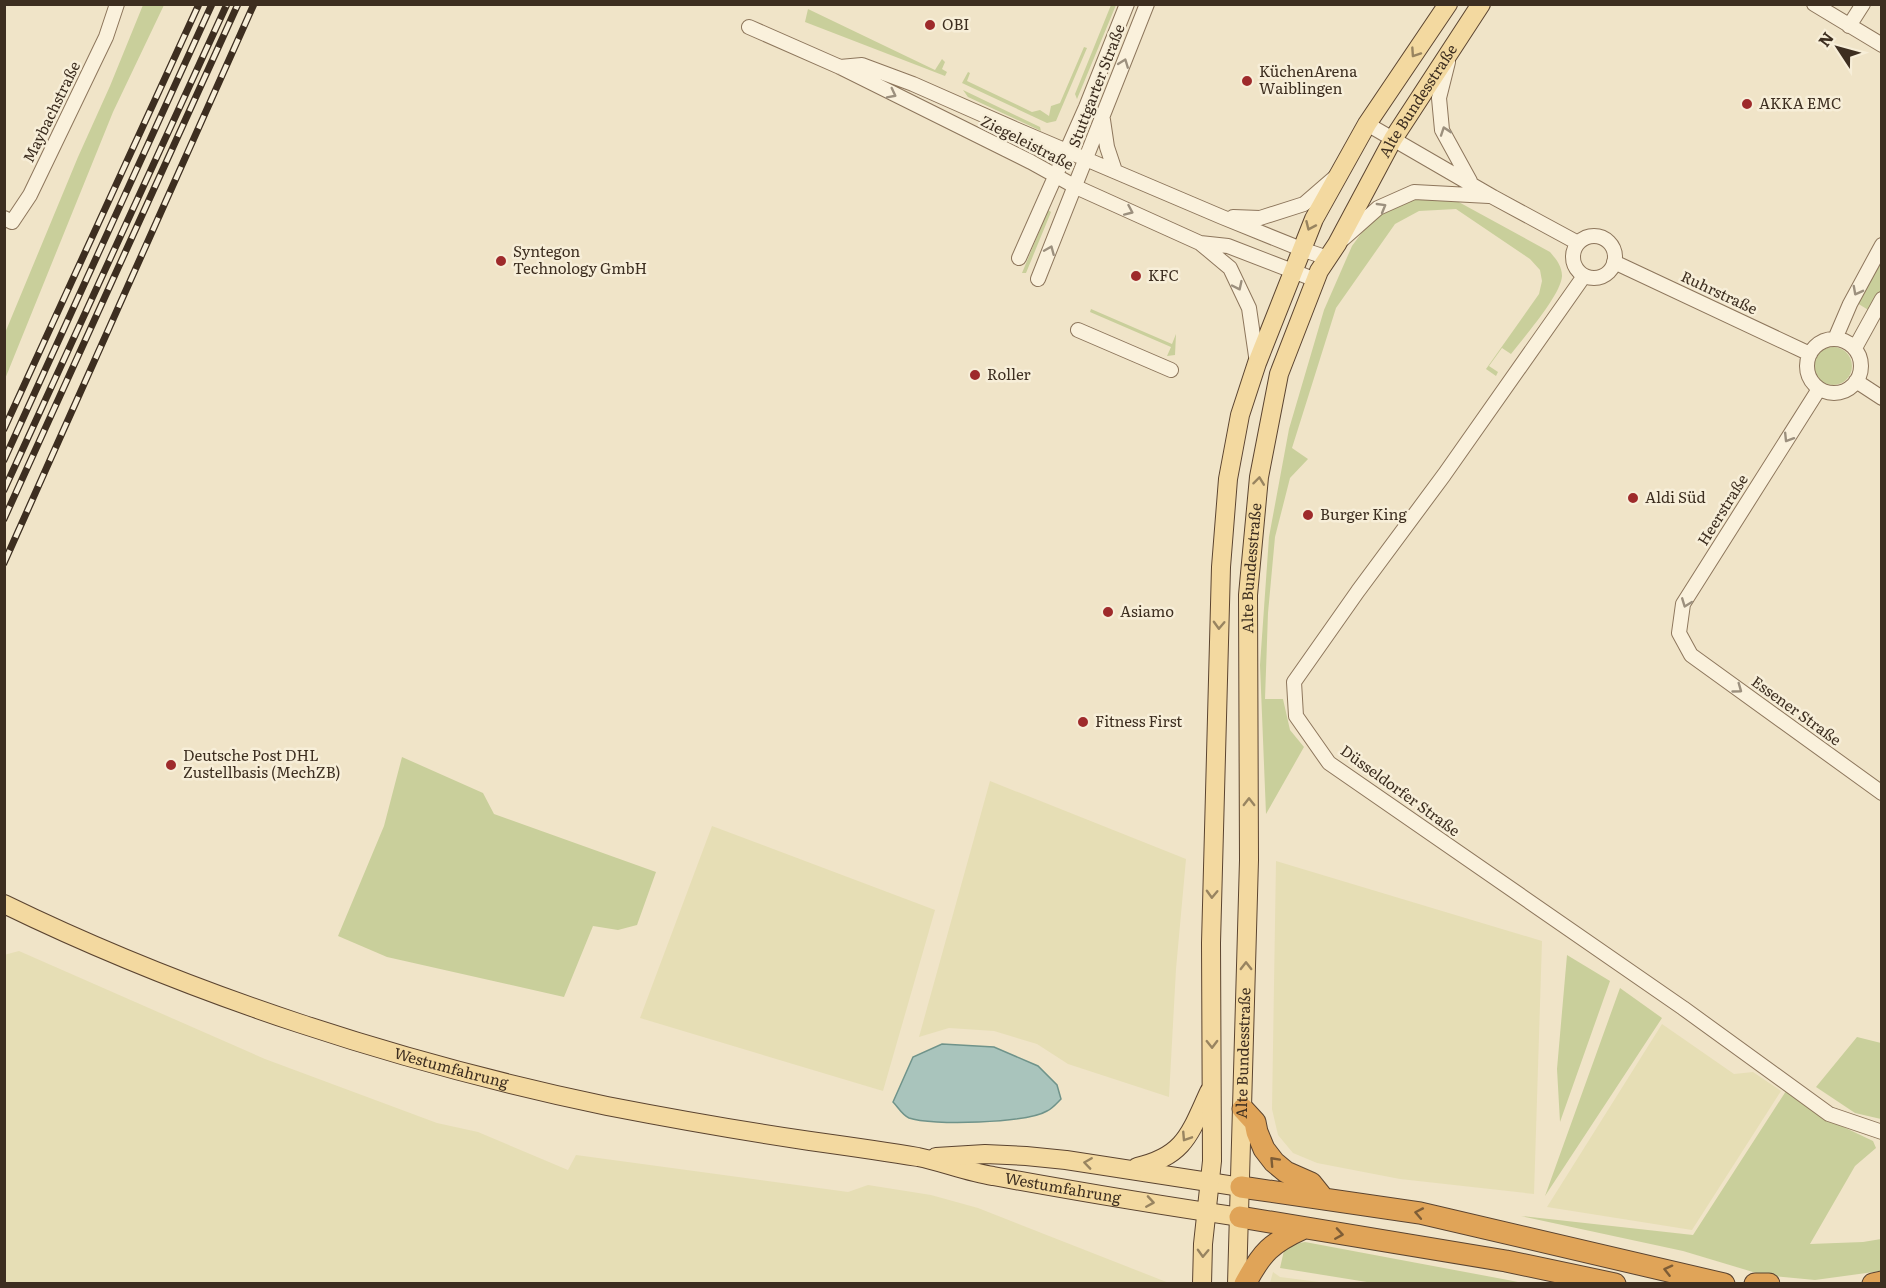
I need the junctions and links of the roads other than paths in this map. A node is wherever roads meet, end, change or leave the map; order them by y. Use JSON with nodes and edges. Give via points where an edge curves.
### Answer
{"nodes":[{"id":1,"x":117,"y":4,"type":"edge"},
{"id":2,"x":1127,"y":4,"type":"edge"},
{"id":3,"x":1147,"y":4,"type":"edge"},
{"id":4,"x":1448,"y":4,"type":"edge"},
{"id":5,"x":1481,"y":4,"type":"edge"},
{"id":6,"x":1814,"y":4,"type":"edge"},
{"id":7,"x":1863,"y":4,"type":"edge"},
{"id":8,"x":1848,"y":26,"type":"junction"},
{"id":9,"x":749,"y":27,"type":"dead end"},
{"id":10,"x":1880,"y":44,"type":"edge"},
{"id":11,"x":1452,"y":46,"type":"junction"},
{"id":12,"x":840,"y":67,"type":"junction"},
{"id":13,"x":1086,"y":107,"type":"junction"},
{"id":14,"x":1103,"y":118,"type":"junction"},
{"id":15,"x":1367,"y":124,"type":"junction"},
{"id":16,"x":1393,"y":139,"type":"junction"},
{"id":17,"x":1040,"y":140,"type":"junction"},
{"id":18,"x":1066,"y":151,"type":"junction"},
{"id":19,"x":1087,"y":159,"type":"junction"},
{"id":20,"x":1114,"y":171,"type":"junction"},
{"id":21,"x":1056,"y":175,"type":"junction"},
{"id":22,"x":1337,"y":175,"type":"junction"},
{"id":23,"x":1472,"y":183,"type":"junction"},
{"id":24,"x":1076,"y":188,"type":"junction"},
{"id":25,"x":1493,"y":197,"type":"junction"},
{"id":26,"x":1222,"y":217,"type":"junction"},
{"id":27,"x":4,"y":218,"type":"edge"},
{"id":28,"x":1200,"y":243,"type":"junction"},
{"id":29,"x":1578,"y":243,"type":"junction"},
{"id":30,"x":1881,"y":245,"type":"edge"},
{"id":31,"x":1301,"y":249,"type":"junction"},
{"id":32,"x":1332,"y":251,"type":"junction"},
{"id":33,"x":1019,"y":258,"type":"dead end"},
{"id":34,"x":1614,"y":262,"type":"junction"},
{"id":35,"x":1292,"y":271,"type":"junction"},
{"id":36,"x":1584,"y":276,"type":"junction"},
{"id":37,"x":1038,"y":279,"type":"dead end"},
{"id":38,"x":1316,"y":280,"type":"junction"},
{"id":39,"x":1881,"y":299,"type":"edge"},
{"id":40,"x":1078,"y":330,"type":"dead end"},
{"id":41,"x":1835,"y":339,"type":"junction"},
{"id":42,"x":1855,"y":348,"type":"junction"},
{"id":43,"x":1810,"y":354,"type":"junction"},
{"id":44,"x":1257,"y":363,"type":"junction"},
{"id":45,"x":1171,"y":370,"type":"dead end"},
{"id":46,"x":1856,"y":381,"type":"junction"},
{"id":47,"x":1819,"y":388,"type":"junction"},
{"id":48,"x":1881,"y":398,"type":"edge"},
{"id":49,"x":1690,"y":655,"type":"joint"},
{"id":50,"x":1881,"y":793,"type":"edge"},
{"id":51,"x":4,"y":904,"type":"edge"},
{"id":52,"x":1213,"y":1085,"type":"junction"},
{"id":53,"x":1243,"y":1109,"type":"junction"},
{"id":54,"x":1881,"y":1132,"type":"edge"},
{"id":55,"x":919,"y":1158,"type":"junction"},
{"id":56,"x":1128,"y":1169,"type":"junction"},
{"id":57,"x":1209,"y":1180,"type":"junction"},
{"id":58,"x":1241,"y":1187,"type":"junction"},
{"id":59,"x":1323,"y":1198,"type":"junction"},
{"id":60,"x":1206,"y":1212,"type":"junction"},
{"id":61,"x":1240,"y":1217,"type":"junction"},
{"id":62,"x":1304,"y":1228,"type":"junction"},
{"id":63,"x":1881,"y":1282,"type":"edge"},
{"id":64,"x":1202,"y":1284,"type":"edge"},
{"id":65,"x":1238,"y":1284,"type":"edge"},
{"id":66,"x":1245,"y":1284,"type":"edge"},
{"id":67,"x":1615,"y":1284,"type":"edge"},
{"id":68,"x":1724,"y":1284,"type":"edge"},
{"id":69,"x":1755,"y":1284,"type":"edge"},
{"id":70,"x":1769,"y":1284,"type":"edge"},
{"id":71,"x":1874,"y":1284,"type":"edge"}],
"edges":[{"from":1,"to":27,"type":"street","name":"Maybachstraße","via":[[106,37],[30,195],[12,222]]},
{"from":2,"to":13,"type":"street","name":"Stuttgarter Straße"},
{"from":14,"to":3,"type":"street","name":"Stuttgarter Straße","one_way":true},
{"from":4,"to":15,"type":"main road","name":"Alte Bundesstraße","one_way":true},
{"from":5,"to":11,"type":"main road","name":"Alte Bundesstraße"},
{"from":6,"to":8,"type":"street"},
{"from":7,"to":8,"type":"street"},
{"from":8,"to":10,"type":"street"},
{"from":9,"to":12,"type":"street","name":"Ziegeleistraße"},
{"from":11,"to":16,"type":"main road","name":"Alte Bundesstraße"},
{"from":23,"to":11,"type":"street","one_way":true,"via":[[1442,130],[1439,98]]},
{"from":12,"to":17,"type":"street","name":"Ziegeleistraße","via":[[862,65]]},
{"from":12,"to":21,"type":"street","name":"Ziegeleistraße","one_way":true},
{"from":13,"to":17,"type":"street","name":"Stuttgarter Straße","via":[[1065,134]]},
{"from":13,"to":18,"type":"street","name":"Stuttgarter Straße"},
{"from":14,"to":19,"type":"street","name":"Stuttgarter Straße"},
{"from":14,"to":20,"type":"street"},
{"from":15,"to":16,"type":"street"},
{"from":15,"to":22,"type":"main road","name":"Alte Bundesstraße"},
{"from":16,"to":23,"type":"street"},
{"from":16,"to":32,"type":"main road","name":"Alte Bundesstraße"},
{"from":17,"to":18,"type":"street","name":"Ziegeleistraße"},
{"from":18,"to":19,"type":"street","name":"Ziegeleistraße"},
{"from":18,"to":21,"type":"street","name":"Stuttgarter Straße"},
{"from":19,"to":20,"type":"street","name":"Ziegeleistraße"},
{"from":19,"to":24,"type":"street","name":"Stuttgarter Straße"},
{"from":20,"to":26,"type":"street","name":"Ziegeleistraße"},
{"from":21,"to":24,"type":"street","name":"Ziegeleistraße"},
{"from":21,"to":33,"type":"street","name":"Stuttgarter Straße"},
{"from":22,"to":26,"type":"street","name":"Ziegeleistraße","via":[[1304,204],[1260,218]]},
{"from":22,"to":31,"type":"main road","name":"Alte Bundesstraße","one_way":true},
{"from":23,"to":25,"type":"street"},
{"from":24,"to":28,"type":"street","name":"Ziegeleistraße","one_way":true},
{"from":37,"to":24,"type":"street","name":"Stuttgarter Straße","one_way":true},
{"from":25,"to":29,"type":"street"},
{"from":32,"to":25,"type":"street","one_way":true,"via":[[1378,208],[1414,192]]},
{"from":26,"to":31,"type":"street","name":"Ziegeleistraße"},
{"from":28,"to":35,"type":"street","name":"Ziegeleistraße","via":[[1228,246]]},
{"from":28,"to":44,"type":"street","name":"Ziegeleistraße","one_way":true,"via":[[1230,268],[1235,278],[1249,308]]},
{"from":29,"to":34,"type":"street","via":[[1586,237],[1606,239],[1613,248]]},
{"from":29,"to":36,"type":"street","via":[[1573,255],[1575,266]]},
{"from":30,"to":41,"type":"street","one_way":true},
{"from":31,"to":32,"type":"street","name":"Ziegeleistraße"},
{"from":31,"to":35,"type":"main road","name":"Alte Bundesstraße"},
{"from":32,"to":38,"type":"main road","name":"Alte Bundesstraße"},
{"from":34,"to":36,"type":"street","via":[[1605,274]]},
{"from":34,"to":43,"type":"street","name":"Ruhrstraße"},
{"from":35,"to":38,"type":"street","name":"Ziegeleistraße"},
{"from":35,"to":44,"type":"main road","name":"Alte Bundesstraße"},
{"from":36,"to":54,"type":"street","name":"Düsseldorfer Straße","via":[[1294,682],[1296,716],[1329,763],[1829,1113]]},
{"from":53,"to":38,"type":"main road","name":"Alte Bundesstraße","one_way":true,"via":[[1249,860],[1248,595],[1259,477],[1279,374]]},
{"from":39,"to":42,"type":"street"},
{"from":40,"to":45,"type":"street"},
{"from":41,"to":42,"type":"street"},
{"from":41,"to":43,"type":"street","via":[[1820,343]]},
{"from":42,"to":46,"type":"street","via":[[1861,364]]},
{"from":43,"to":47,"type":"street","via":[[1809,377]]},
{"from":44,"to":52,"type":"main road","name":"Alte Bundesstraße","one_way":true,"via":[[1240,415],[1228,479],[1221,567],[1211,933]]},
{"from":46,"to":47,"type":"street","via":[[1843,391]]},
{"from":46,"to":48,"type":"street"},
{"from":47,"to":49,"type":"street","name":"Heerstraße","one_way":true,"via":[[1683,604],[1679,633]]},
{"from":49,"to":50,"type":"street","name":"Essener Straße","one_way":true},
{"from":51,"to":55,"type":"main road","name":"Westumfahrung","via":[[209,991],[395,1053],[608,1106]]},
{"from":52,"to":56,"type":"main road","one_way":true,"via":[[1178,1149],[1158,1162]]},
{"from":52,"to":57,"type":"main road","name":"Alte Bundesstraße"},
{"from":53,"to":58,"type":"main road","name":"Alte Bundesstraße"},
{"from":59,"to":53,"type":"highway","one_way":true,"via":[[1311,1183],[1274,1162],[1264,1149],[1255,1122]]},
{"from":56,"to":55,"type":"main road","name":"Westumfahrung","one_way":true,"via":[[1026,1156]]},
{"from":55,"to":60,"type":"main road","name":"Westumfahrung","one_way":true,"via":[[989,1176]]},
{"from":56,"to":57,"type":"main road","name":"Westumfahrung"},
{"from":57,"to":58,"type":"main road","name":"Westumfahrung"},
{"from":57,"to":60,"type":"main road","name":"Alte Bundesstraße"},
{"from":58,"to":59,"type":"highway"},
{"from":58,"to":61,"type":"main road","name":"Alte Bundesstraße"},
{"from":68,"to":59,"type":"highway","one_way":true,"via":[[1420,1213]]},
{"from":60,"to":61,"type":"main road","name":"Westumfahrung"},
{"from":60,"to":64,"type":"main road","name":"Alte Bundesstraße","one_way":true},
{"from":61,"to":62,"type":"highway"},
{"from":61,"to":65,"type":"main road","name":"Alte Bundesstraße"},
{"from":62,"to":66,"type":"highway","via":[[1286,1236],[1262,1255]]},
{"from":62,"to":67,"type":"highway","one_way":true,"via":[[1506,1261]]},
{"from":63,"to":71,"type":"highway"},
{"from":69,"to":70,"type":"highway"}]}
